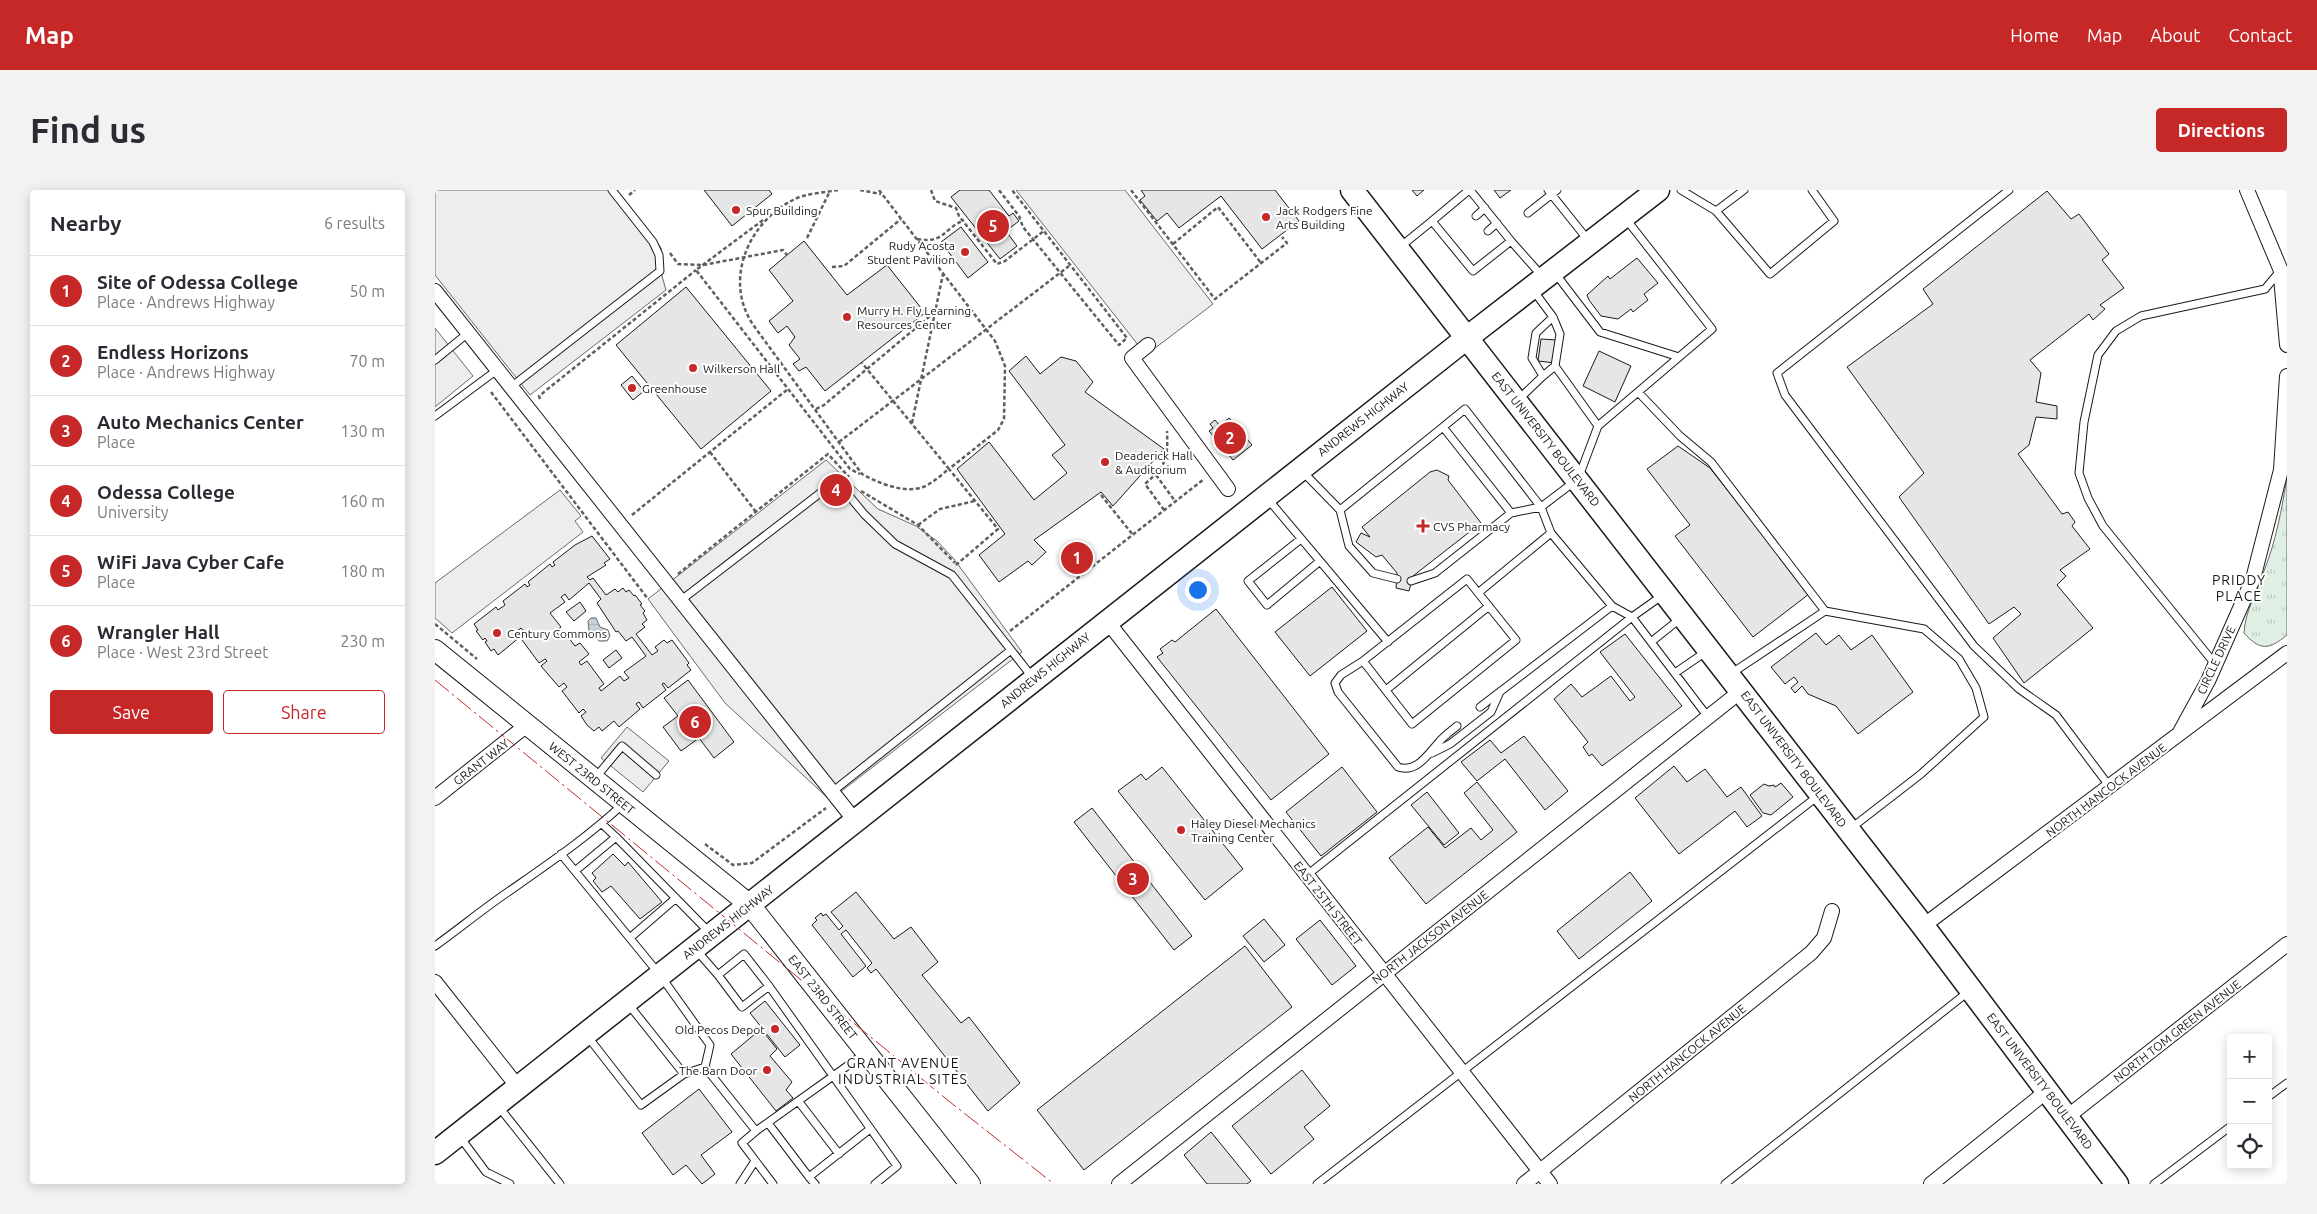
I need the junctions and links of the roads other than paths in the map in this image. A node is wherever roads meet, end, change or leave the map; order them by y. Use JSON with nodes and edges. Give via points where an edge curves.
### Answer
{"nodes":[{"id":1,"x":612,"y":190,"type":"edge"},
{"id":2,"x":1352,"y":190,"type":"edge"},
{"id":3,"x":1470,"y":190,"type":"edge"},
{"id":4,"x":1658,"y":190,"type":"edge"},
{"id":5,"x":1681,"y":190,"type":"edge"},
{"id":6,"x":1744,"y":190,"type":"edge"},
{"id":7,"x":1812,"y":190,"type":"edge"},
{"id":8,"x":2009,"y":190,"type":"edge"},
{"id":9,"x":2247,"y":190,"type":"edge"},
{"id":10,"x":1552,"y":191,"type":"edge"},
{"id":11,"x":1485,"y":208,"type":"junction"},
{"id":12,"x":1716,"y":211,"type":"junction"},
{"id":13,"x":1528,"y":214,"type":"dead end"},
{"id":14,"x":1476,"y":216,"type":"dead end"},
{"id":15,"x":1624,"y":216,"type":"junction"},
{"id":16,"x":1432,"y":221,"type":"junction"},
{"id":17,"x":1497,"y":223,"type":"junction"},
{"id":18,"x":1488,"y":231,"type":"dead end"},
{"id":19,"x":1511,"y":241,"type":"junction"},
{"id":20,"x":1589,"y":243,"type":"junction"},
{"id":21,"x":1398,"y":248,"type":"junction"},
{"id":22,"x":2281,"y":271,"type":"junction"},
{"id":23,"x":1543,"y":279,"type":"junction"},
{"id":24,"x":2287,"y":285,"type":"edge"},
{"id":25,"x":436,"y":294,"type":"edge"},
{"id":26,"x":1553,"y":317,"type":"junction"},
{"id":27,"x":468,"y":334,"type":"junction"},
{"id":28,"x":1468,"y":337,"type":"junction"},
{"id":29,"x":1147,"y":345,"type":"dead end"},
{"id":30,"x":2287,"y":345,"type":"edge"},
{"id":31,"x":1679,"y":357,"type":"junction"},
{"id":32,"x":435,"y":360,"type":"edge"},
{"id":33,"x":1555,"y":366,"type":"junction"},
{"id":34,"x":497,"y":370,"type":"junction"},
{"id":35,"x":1543,"y":376,"type":"junction"},
{"id":36,"x":2287,"y":376,"type":"edge"},
{"id":37,"x":511,"y":387,"type":"junction"},
{"id":38,"x":1637,"y":392,"type":"junction"},
{"id":39,"x":1517,"y":401,"type":"junction"},
{"id":40,"x":435,"y":416,"type":"edge"},
{"id":41,"x":1598,"y":426,"type":"junction"},
{"id":42,"x":1443,"y":427,"type":"junction"},
{"id":43,"x":1300,"y":469,"type":"junction"},
{"id":44,"x":1578,"y":479,"type":"junction"},
{"id":45,"x":1228,"y":489,"type":"dead end"},
{"id":46,"x":1265,"y":496,"type":"junction"},
{"id":47,"x":1541,"y":507,"type":"junction"},
{"id":48,"x":1340,"y":510,"type":"junction"},
{"id":49,"x":1511,"y":512,"type":"junction"},
{"id":50,"x":1551,"y":533,"type":"junction"},
{"id":51,"x":1301,"y":539,"type":"junction"},
{"id":52,"x":1320,"y":561,"type":"junction"},
{"id":53,"x":1397,"y":579,"type":"dead end"},
{"id":54,"x":1411,"y":581,"type":"dead end"},
{"id":55,"x":1478,"y":593,"type":"junction"},
{"id":56,"x":1666,"y":593,"type":"junction"},
{"id":57,"x":680,"y":601,"type":"junction"},
{"id":58,"x":1489,"y":606,"type":"junction"},
{"id":59,"x":1612,"y":606,"type":"junction"},
{"id":60,"x":1825,"y":611,"type":"junction"},
{"id":61,"x":1683,"y":616,"type":"junction"},
{"id":62,"x":1633,"y":617,"type":"junction"},
{"id":63,"x":1107,"y":621,"type":"junction"},
{"id":64,"x":1388,"y":642,"type":"junction"},
{"id":65,"x":1651,"y":642,"type":"junction"},
{"id":66,"x":435,"y":650,"type":"edge"},
{"id":67,"x":1011,"y":650,"type":"junction"},
{"id":68,"x":1709,"y":650,"type":"junction"},
{"id":69,"x":2287,"y":653,"type":"edge"},
{"id":70,"x":1363,"y":661,"type":"junction"},
{"id":71,"x":2215,"y":664,"type":"junction"},
{"id":72,"x":1675,"y":673,"type":"junction"},
{"id":73,"x":1034,"y":679,"type":"junction"},
{"id":74,"x":1735,"y":683,"type":"junction"},
{"id":75,"x":1386,"y":690,"type":"junction"},
{"id":76,"x":1499,"y":694,"type":"junction"},
{"id":77,"x":1480,"y":708,"type":"dead end"},
{"id":78,"x":1708,"y":717,"type":"junction"},
{"id":79,"x":527,"y":725,"type":"junction"},
{"id":80,"x":1457,"y":726,"type":"dead end"},
{"id":81,"x":2178,"y":736,"type":"junction"},
{"id":82,"x":1431,"y":753,"type":"junction"},
{"id":83,"x":656,"y":774,"type":"dead end"},
{"id":84,"x":594,"y":779,"type":"junction"},
{"id":85,"x":2110,"y":787,"type":"junction"},
{"id":86,"x":832,"y":792,"type":"junction"},
{"id":87,"x":1821,"y":794,"type":"junction"},
{"id":88,"x":435,"y":798,"type":"edge"},
{"id":89,"x":623,"y":803,"type":"junction"},
{"id":90,"x":855,"y":822,"type":"junction"},
{"id":91,"x":602,"y":824,"type":"junction"},
{"id":92,"x":1848,"y":830,"type":"junction"},
{"id":93,"x":616,"y":837,"type":"junction"},
{"id":94,"x":561,"y":854,"type":"junction"},
{"id":95,"x":575,"y":871,"type":"junction"},
{"id":96,"x":1307,"y":876,"type":"junction"},
{"id":97,"x":676,"y":898,"type":"junction"},
{"id":98,"x":751,"y":905,"type":"junction"},
{"id":99,"x":1833,"y":911,"type":"dead end"},
{"id":100,"x":1923,"y":926,"type":"junction"},
{"id":101,"x":631,"y":938,"type":"junction"},
{"id":102,"x":704,"y":942,"type":"junction"},
{"id":103,"x":2287,"y":944,"type":"edge"},
{"id":104,"x":435,"y":946,"type":"edge"},
{"id":105,"x":1384,"y":974,"type":"junction"},
{"id":106,"x":660,"y":975,"type":"junction"},
{"id":107,"x":718,"y":975,"type":"junction"},
{"id":108,"x":435,"y":982,"type":"edge"},
{"id":109,"x":769,"y":986,"type":"junction"},
{"id":110,"x":1971,"y":990,"type":"junction"},
{"id":111,"x":627,"y":1002,"type":"junction"},
{"id":112,"x":586,"y":1034,"type":"junction"},
{"id":113,"x":866,"y":1052,"type":"junction"},
{"id":114,"x":705,"y":1067,"type":"junction"},
{"id":115,"x":1461,"y":1071,"type":"junction"},
{"id":116,"x":684,"y":1074,"type":"junction"},
{"id":117,"x":833,"y":1076,"type":"junction"},
{"id":118,"x":2287,"y":1082,"type":"edge"},
{"id":119,"x":519,"y":1088,"type":"junction"},
{"id":120,"x":2047,"y":1091,"type":"junction"},
{"id":121,"x":2272,"y":1094,"type":"edge"},
{"id":122,"x":799,"y":1102,"type":"junction"},
{"id":123,"x":497,"y":1104,"type":"junction"},
{"id":124,"x":2067,"y":1117,"type":"junction"},
{"id":125,"x":768,"y":1123,"type":"junction"},
{"id":126,"x":870,"y":1129,"type":"junction"},
{"id":127,"x":2227,"y":1129,"type":"edge"},
{"id":128,"x":756,"y":1131,"type":"junction"},
{"id":129,"x":458,"y":1134,"type":"junction"},
{"id":130,"x":435,"y":1153,"type":"edge"},
{"id":131,"x":839,"y":1154,"type":"junction"},
{"id":132,"x":755,"y":1161,"type":"junction"},
{"id":133,"x":1540,"y":1172,"type":"junction"},
{"id":134,"x":809,"y":1177,"type":"junction"},
{"id":135,"x":510,"y":1184,"type":"edge"},
{"id":136,"x":560,"y":1184,"type":"edge"},
{"id":137,"x":740,"y":1184,"type":"edge"},
{"id":138,"x":773,"y":1184,"type":"edge"},
{"id":139,"x":815,"y":1184,"type":"edge"},
{"id":140,"x":875,"y":1184,"type":"edge"},
{"id":141,"x":970,"y":1184,"type":"edge"},
{"id":142,"x":1119,"y":1184,"type":"edge"},
{"id":143,"x":1317,"y":1184,"type":"edge"},
{"id":144,"x":1525,"y":1184,"type":"edge"},
{"id":145,"x":1550,"y":1184,"type":"edge"},
{"id":146,"x":1725,"y":1184,"type":"edge"},
{"id":147,"x":1931,"y":1184,"type":"edge"},
{"id":148,"x":2117,"y":1184,"type":"edge"},
{"id":149,"x":2154,"y":1184,"type":"edge"}],
"edges":[{"from":1,"to":37,"type":"lane","via":[[653,242],[659,255],[660,271]]},
{"from":2,"to":21,"type":"main road","name":"EAST UNIVERSITY BOULEVARD"},
{"from":3,"to":11,"type":"lane"},
{"from":3,"to":16,"type":"lane"},
{"from":4,"to":15,"type":"main road","name":"ANDREWS HIGHWAY"},
{"from":5,"to":12,"type":"lane"},
{"from":6,"to":12,"type":"lane"},
{"from":7,"to":12,"type":"lane","via":[[1834,221],[1770,274]]},
{"from":8,"to":85,"type":"lane","via":[[1777,373],[1785,395],[1974,646],[2019,688],[2056,715]]},
{"from":9,"to":22,"type":"street"},
{"from":10,"to":13,"type":"lane"},
{"from":10,"to":20,"type":"lane"},
{"from":11,"to":14,"type":"lane"},
{"from":11,"to":17,"type":"lane"},
{"from":15,"to":20,"type":"main road","name":"ANDREWS HIGHWAY"},
{"from":15,"to":31,"type":"lane","via":[[1712,329]]},
{"from":16,"to":19,"type":"lane","via":[[1461,252],[1473,271]]},
{"from":16,"to":21,"type":"lane"},
{"from":17,"to":18,"type":"lane"},
{"from":17,"to":19,"type":"lane"},
{"from":19,"to":23,"type":"lane"},
{"from":20,"to":23,"type":"main road","name":"ANDREWS HIGHWAY"},
{"from":21,"to":28,"type":"main road","name":"EAST UNIVERSITY BOULEVARD"},
{"from":22,"to":24,"type":"street"},
{"from":22,"to":30,"type":"street"},
{"from":22,"to":71,"type":"lane","via":[[2265,289],[2141,316],[2116,331],[2098,355],[2084,422],[2079,472],[2087,498],[2103,526]]},
{"from":23,"to":26,"type":"lane"},
{"from":23,"to":28,"type":"main road","name":"ANDREWS HIGHWAY"},
{"from":23,"to":31,"type":"lane","via":[[1600,332]]},
{"from":25,"to":27,"type":"street"},
{"from":26,"to":33,"type":"lane","via":[[1560,334]]},
{"from":26,"to":35,"type":"lane","via":[[1536,333],[1533,358]]},
{"from":27,"to":32,"type":"lane"},
{"from":27,"to":34,"type":"street"},
{"from":28,"to":39,"type":"main road","name":"EAST UNIVERSITY BOULEVARD"},
{"from":28,"to":43,"type":"main road","name":"ANDREWS HIGHWAY"},
{"from":29,"to":45,"type":"street","via":[[1132,358]]},
{"from":31,"to":38,"type":"lane"},
{"from":33,"to":35,"type":"lane"},
{"from":33,"to":41,"type":"lane"},
{"from":34,"to":37,"type":"street"},
{"from":34,"to":40,"type":"lane"},
{"from":35,"to":39,"type":"lane"},
{"from":36,"to":71,"type":"street","name":"CIRCLE DRIVE","via":[[2281,470],[2253,579]]},
{"from":37,"to":57,"type":"street"},
{"from":38,"to":41,"type":"lane"},
{"from":38,"to":60,"type":"lane","via":[[1711,462]]},
{"from":39,"to":44,"type":"main road","name":"EAST UNIVERSITY BOULEVARD"},
{"from":41,"to":44,"type":"lane"},
{"from":42,"to":47,"type":"lane","via":[[1465,409]]},
{"from":42,"to":48,"type":"lane"},
{"from":42,"to":49,"type":"lane"},
{"from":43,"to":46,"type":"main road","name":"ANDREWS HIGHWAY"},
{"from":43,"to":48,"type":"lane"},
{"from":44,"to":47,"type":"lane"},
{"from":44,"to":56,"type":"main road","name":"EAST UNIVERSITY BOULEVARD"},
{"from":46,"to":51,"type":"lane"},
{"from":46,"to":63,"type":"main road","name":"ANDREWS HIGHWAY"},
{"from":47,"to":49,"type":"lane"},
{"from":47,"to":50,"type":"lane"},
{"from":48,"to":53,"type":"lane","via":[[1349,546],[1373,573]]},
{"from":49,"to":54,"type":"lane","via":[[1435,573]]},
{"from":50,"to":55,"type":"lane"},
{"from":50,"to":59,"type":"lane"},
{"from":51,"to":52,"type":"lane"},
{"from":51,"to":52,"type":"lane","via":[[1248,581],[1267,604]]},
{"from":52,"to":64,"type":"lane"},
{"from":55,"to":58,"type":"lane"},
{"from":55,"to":64,"type":"lane","via":[[1467,579]]},
{"from":56,"to":61,"type":"main road","name":"EAST UNIVERSITY BOULEVARD"},
{"from":56,"to":62,"type":"lane"},
{"from":57,"to":67,"type":"lane","via":[[828,487],[841,486],[895,544],[951,575]]},
{"from":57,"to":86,"type":"street"},
{"from":58,"to":75,"type":"lane"},
{"from":58,"to":75,"type":"lane","via":[[1516,640],[1412,724]]},
{"from":59,"to":62,"type":"lane"},
{"from":59,"to":76,"type":"lane"},
{"from":60,"to":74,"type":"lane"},
{"from":60,"to":92,"type":"lane","via":[[1924,629],[1959,659],[1976,688],[1984,717],[1921,774]]},
{"from":61,"to":65,"type":"lane"},
{"from":61,"to":68,"type":"main road","name":"EAST UNIVERSITY BOULEVARD"},
{"from":62,"to":65,"type":"lane"},
{"from":62,"to":96,"type":"lane"},
{"from":63,"to":73,"type":"main road","name":"ANDREWS HIGHWAY"},
{"from":63,"to":96,"type":"street","name":"EAST 25TH STREET"},
{"from":64,"to":70,"type":"lane"},
{"from":65,"to":72,"type":"lane"},
{"from":66,"to":79,"type":"street","name":"WEST 23RD STREET"},
{"from":67,"to":73,"type":"lane"},
{"from":67,"to":86,"type":"lane"},
{"from":68,"to":72,"type":"lane"},
{"from":68,"to":74,"type":"main road","name":"EAST UNIVERSITY BOULEVARD"},
{"from":69,"to":81,"type":"street","name":"NORTH HANCOCK AVENUE"},
{"from":70,"to":75,"type":"lane"},
{"from":70,"to":82,"type":"lane","via":[[1341,675],[1335,683],[1338,692],[1397,766],[1413,768]]},
{"from":71,"to":81,"type":"street","name":"CIRCLE DRIVE"},
{"from":72,"to":78,"type":"lane"},
{"from":73,"to":90,"type":"main road","name":"ANDREWS HIGHWAY"},
{"from":74,"to":78,"type":"street","name":"NORTH JACKSON AVENUE"},
{"from":74,"to":87,"type":"main road","name":"EAST UNIVERSITY BOULEVARD"},
{"from":76,"to":77,"type":"lane"},
{"from":76,"to":82,"type":"lane","via":[[1491,712],[1450,744]]},
{"from":78,"to":105,"type":"street","name":"NORTH JACKSON AVENUE"},
{"from":79,"to":84,"type":"street","name":"WEST 23RD STREET"},
{"from":79,"to":88,"type":"street","name":"GRANT WAY"},
{"from":80,"to":82,"type":"lane"},
{"from":81,"to":85,"type":"street","name":"NORTH HANCOCK AVENUE"},
{"from":83,"to":84,"type":"lane","via":[[622,746]]},
{"from":84,"to":89,"type":"street","name":"WEST 23RD STREET"},
{"from":85,"to":100,"type":"street","name":"NORTH HANCOCK AVENUE"},
{"from":86,"to":90,"type":"street"},
{"from":87,"to":92,"type":"main road","name":"EAST UNIVERSITY BOULEVARD"},
{"from":87,"to":115,"type":"lane"},
{"from":89,"to":91,"type":"lane"},
{"from":89,"to":98,"type":"street","name":"WEST 23RD STREET"},
{"from":90,"to":98,"type":"main road","name":"ANDREWS HIGHWAY"},
{"from":91,"to":93,"type":"lane"},
{"from":91,"to":94,"type":"lane"},
{"from":92,"to":100,"type":"main road","name":"EAST UNIVERSITY BOULEVARD"},
{"from":93,"to":95,"type":"lane"},
{"from":93,"to":97,"type":"lane"},
{"from":94,"to":95,"type":"lane"},
{"from":94,"to":104,"type":"lane"},
{"from":95,"to":101,"type":"lane"},
{"from":96,"to":105,"type":"street","name":"EAST 25TH STREET"},
{"from":97,"to":101,"type":"lane"},
{"from":97,"to":102,"type":"lane"},
{"from":98,"to":102,"type":"main road","name":"ANDREWS HIGHWAY"},
{"from":98,"to":113,"type":"street","name":"EAST 23RD STREET"},
{"from":99,"to":133,"type":"street","name":"NORTH HANCOCK AVENUE","via":[[1824,938],[1811,953]]},
{"from":100,"to":110,"type":"main road","name":"EAST UNIVERSITY BOULEVARD"},
{"from":101,"to":106,"type":"lane"},
{"from":102,"to":106,"type":"main road","name":"ANDREWS HIGHWAY"},
{"from":102,"to":107,"type":"lane"},
{"from":103,"to":124,"type":"street","name":"NORTH TOM GREEN AVENUE"},
{"from":105,"to":115,"type":"street","name":"EAST 25TH STREET"},
{"from":105,"to":142,"type":"street","name":"NORTH JACKSON AVENUE"},
{"from":106,"to":111,"type":"main road","name":"ANDREWS HIGHWAY"},
{"from":106,"to":114,"type":"lane","via":[[710,1045]]},
{"from":107,"to":109,"type":"lane","via":[[744,954]]},
{"from":107,"to":109,"type":"lane","via":[[743,1007]]},
{"from":108,"to":119,"type":"street"},
{"from":109,"to":117,"type":"lane"},
{"from":110,"to":120,"type":"main road","name":"EAST UNIVERSITY BOULEVARD"},
{"from":110,"to":146,"type":"lane"},
{"from":111,"to":112,"type":"main road","name":"ANDREWS HIGHWAY"},
{"from":111,"to":116,"type":"lane"},
{"from":112,"to":116,"type":"lane","via":[[641,1105]]},
{"from":112,"to":119,"type":"main road","name":"ANDREWS HIGHWAY"},
{"from":113,"to":117,"type":"lane"},
{"from":113,"to":141,"type":"street","name":"EAST 23RD STREET"},
{"from":114,"to":116,"type":"lane"},
{"from":114,"to":128,"type":"lane"},
{"from":115,"to":133,"type":"street","name":"EAST 25TH STREET"},
{"from":115,"to":143,"type":"lane"},
{"from":117,"to":122,"type":"lane"},
{"from":117,"to":126,"type":"lane"},
{"from":118,"to":121,"type":"lane"},
{"from":119,"to":123,"type":"main road","name":"ANDREWS HIGHWAY"},
{"from":120,"to":124,"type":"main road","name":"EAST UNIVERSITY BOULEVARD"},
{"from":120,"to":147,"type":"street"},
{"from":122,"to":125,"type":"lane"},
{"from":122,"to":131,"type":"lane"},
{"from":123,"to":129,"type":"main road","name":"ANDREWS HIGHWAY"},
{"from":123,"to":136,"type":"lane"},
{"from":124,"to":148,"type":"main road","name":"EAST UNIVERSITY BOULEVARD"},
{"from":125,"to":128,"type":"lane"},
{"from":125,"to":134,"type":"lane"},
{"from":126,"to":131,"type":"lane"},
{"from":126,"to":140,"type":"lane","via":[[897,1166]]},
{"from":127,"to":149,"type":"lane"},
{"from":128,"to":132,"type":"lane","via":[[742,1143]]},
{"from":129,"to":130,"type":"main road","name":"ANDREWS HIGHWAY"},
{"from":129,"to":135,"type":"lane","via":[[486,1172]]},
{"from":131,"to":134,"type":"lane"},
{"from":132,"to":137,"type":"lane"},
{"from":132,"to":138,"type":"lane"},
{"from":133,"to":144,"type":"street","name":"NORTH HANCOCK AVENUE"},
{"from":133,"to":145,"type":"street","name":"EAST 25TH STREET"},
{"from":134,"to":139,"type":"lane"}]}
